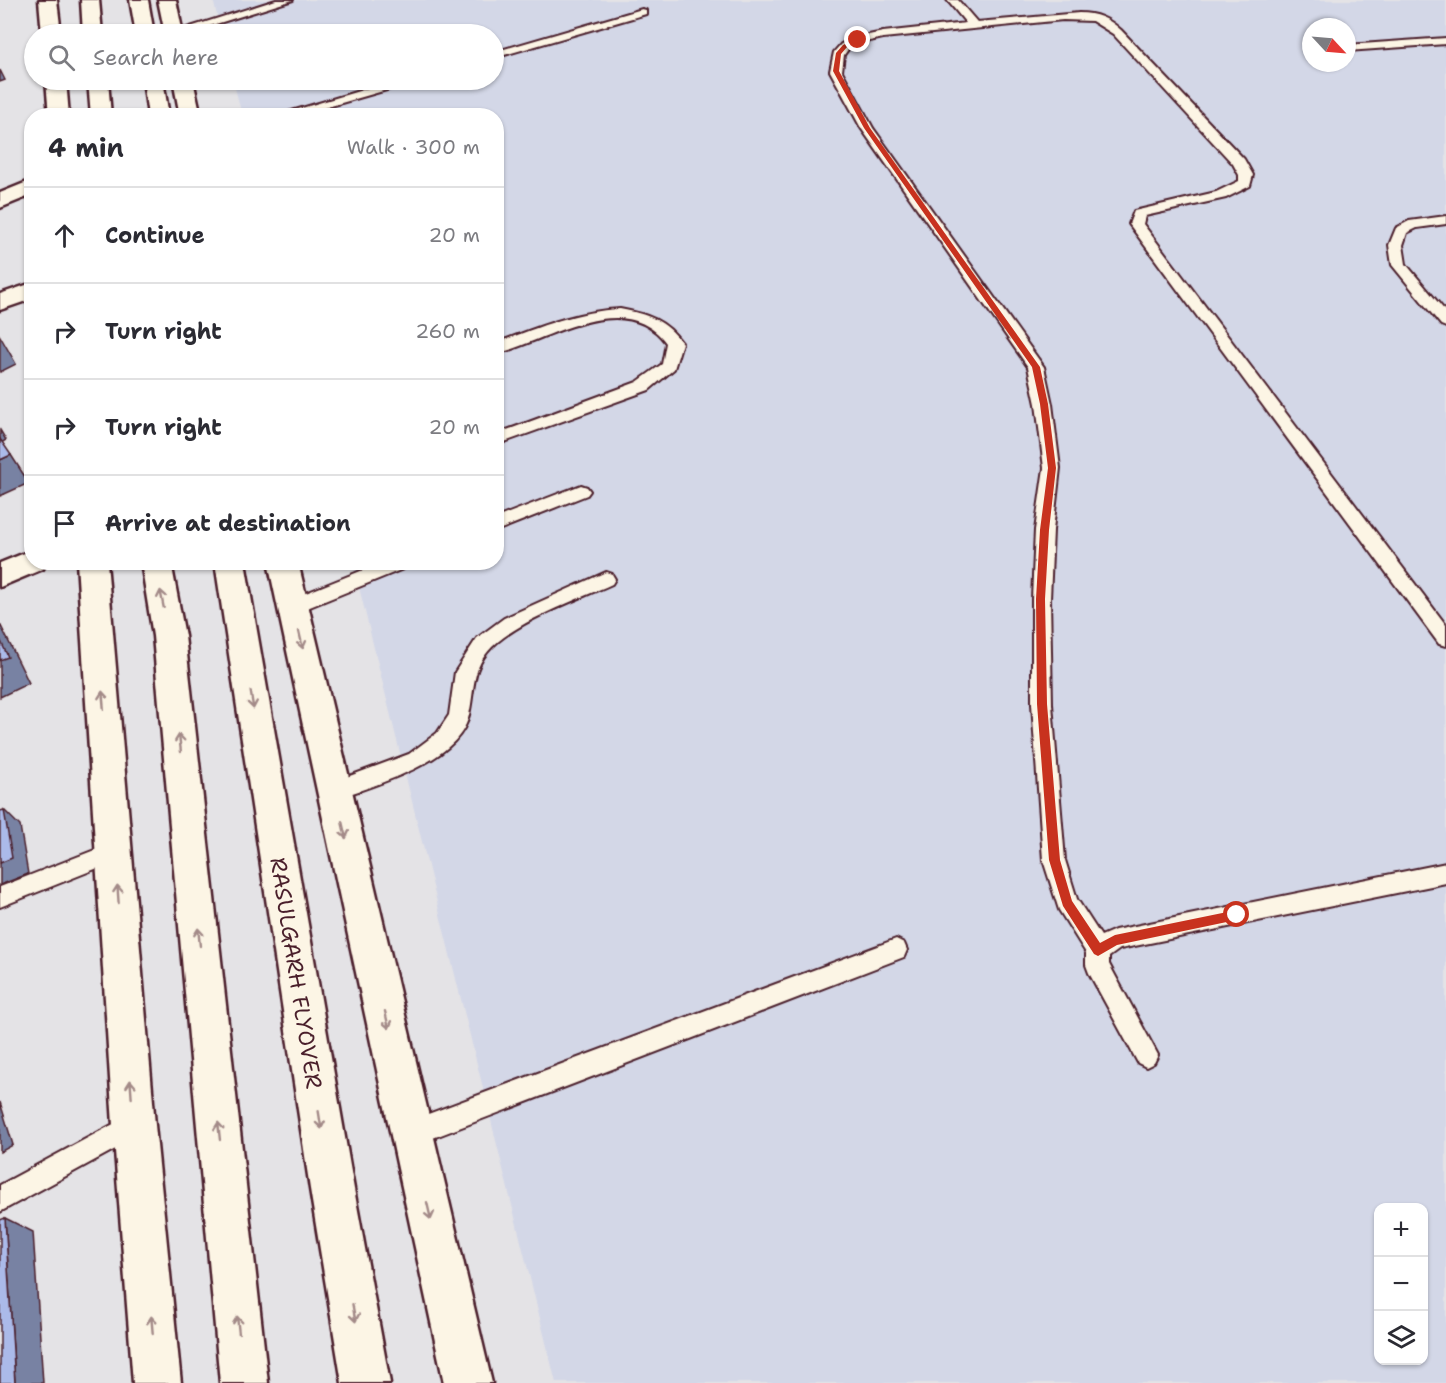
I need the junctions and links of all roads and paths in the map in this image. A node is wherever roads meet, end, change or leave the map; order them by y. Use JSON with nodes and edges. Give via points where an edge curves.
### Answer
{"nodes":[{"id":1,"x":48,"y":0,"type":"edge"},
{"id":2,"x":90,"y":0,"type":"edge"},
{"id":3,"x":139,"y":0,"type":"edge"},
{"id":4,"x":167,"y":0,"type":"edge"},
{"id":5,"x":288,"y":0,"type":"edge"},
{"id":6,"x":952,"y":0,"type":"edge"},
{"id":7,"x":642,"y":12,"type":"dead end"},
{"id":8,"x":51,"y":24,"type":"edge"},
{"id":9,"x":92,"y":24,"type":"edge"},
{"id":10,"x":143,"y":24,"type":"edge"},
{"id":11,"x":172,"y":24,"type":"edge"},
{"id":12,"x":208,"y":24,"type":"edge"},
{"id":13,"x":973,"y":25,"type":"junction"},
{"id":14,"x":1446,"y":41,"type":"edge"},
{"id":15,"x":1356,"y":47,"type":"edge"},
{"id":16,"x":504,"y":52,"type":"edge"},
{"id":17,"x":57,"y":90,"type":"edge"},
{"id":18,"x":99,"y":90,"type":"edge"},
{"id":19,"x":155,"y":90,"type":"edge"},
{"id":20,"x":185,"y":90,"type":"edge"},
{"id":21,"x":372,"y":90,"type":"edge"},
{"id":22,"x":58,"y":108,"type":"edge"},
{"id":23,"x":100,"y":108,"type":"edge"},
{"id":24,"x":158,"y":108,"type":"edge"},
{"id":25,"x":189,"y":108,"type":"edge"},
{"id":26,"x":309,"y":108,"type":"edge"},
{"id":27,"x":24,"y":190,"type":"edge"},
{"id":28,"x":0,"y":201,"type":"edge"},
{"id":29,"x":1446,"y":220,"type":"edge"},
{"id":30,"x":24,"y":293,"type":"edge"},
{"id":31,"x":0,"y":303,"type":"edge"},
{"id":32,"x":1443,"y":315,"type":"edge"},
{"id":33,"x":504,"y":346,"type":"edge"},
{"id":34,"x":504,"y":437,"type":"edge"},
{"id":35,"x":581,"y":491,"type":"dead end"},
{"id":36,"x":504,"y":522,"type":"edge"},
{"id":37,"x":24,"y":565,"type":"edge"},
{"id":38,"x":93,"y":570,"type":"edge"},
{"id":39,"x":157,"y":570,"type":"edge"},
{"id":40,"x":231,"y":570,"type":"edge"},
{"id":41,"x":285,"y":570,"type":"edge"},
{"id":42,"x":382,"y":570,"type":"edge"},
{"id":43,"x":0,"y":576,"type":"edge"},
{"id":44,"x":606,"y":579,"type":"dead end"},
{"id":45,"x":293,"y":606,"type":"junction"},
{"id":46,"x":1446,"y":639,"type":"edge"},
{"id":47,"x":335,"y":790,"type":"junction"},
{"id":48,"x":115,"y":851,"type":"junction"},
{"id":49,"x":1446,"y":873,"type":"edge"},
{"id":50,"x":0,"y":897,"type":"edge"},
{"id":51,"x":896,"y":950,"type":"dead end"},
{"id":52,"x":1098,"y":951,"type":"junction"},
{"id":53,"x":1146,"y":1055,"type":"dead end"},
{"id":54,"x":134,"y":1125,"type":"junction"},
{"id":55,"x":412,"y":1133,"type":"junction"},
{"id":56,"x":0,"y":1199,"type":"edge"},
{"id":57,"x":158,"y":1383,"type":"edge"},
{"id":58,"x":244,"y":1383,"type":"edge"},
{"id":59,"x":366,"y":1383,"type":"edge"},
{"id":60,"x":468,"y":1383,"type":"edge"}],
"edges":[{"from":1,"to":8,"type":"main road"},
{"from":2,"to":9,"type":"main road"},
{"from":3,"to":10,"type":"main road"},
{"from":4,"to":11,"type":"main road"},
{"from":5,"to":12,"type":"lane"},
{"from":6,"to":13,"type":"lane"},
{"from":7,"to":16,"type":"lane"},
{"from":13,"to":46,"type":"lane","via":[[1088,16],[1104,20],[1239,162],[1246,175],[1245,183],[1231,193],[1155,208],[1139,214],[1136,224]]},
{"from":13,"to":52,"type":"lane","via":[[858,40],[838,54],[836,71],[867,128],[1036,367],[1052,468],[1041,599],[1042,704],[1054,860],[1067,903]]},
{"from":14,"to":15,"type":"lane"},
{"from":17,"to":22,"type":"main road"},
{"from":18,"to":23,"type":"main road"},
{"from":19,"to":24,"type":"main road"},
{"from":20,"to":25,"type":"main road"},
{"from":21,"to":26,"type":"lane"},
{"from":27,"to":28,"type":"main road"},
{"from":29,"to":32,"type":"lane","via":[[1414,224],[1401,231],[1396,245],[1399,266]]},
{"from":30,"to":31,"type":"main road"},
{"from":33,"to":34,"type":"lane","via":[[596,314],[617,312],[660,327],[674,344],[669,366],[643,386]]},
{"from":35,"to":36,"type":"lane"},
{"from":37,"to":43,"type":"main road"},
{"from":48,"to":38,"type":"main road","one_way":true},
{"from":58,"to":39,"type":"main road","one_way":true,"via":[[169,636]]},
{"from":40,"to":59,"type":"main road","name":"RASULGARH FLYOVER","one_way":true},
{"from":41,"to":45,"type":"main road"},
{"from":42,"to":45,"type":"lane"},
{"from":44,"to":47,"type":"lane","via":[[511,623],[484,643],[465,672],[459,717],[444,738],[416,760]]},
{"from":45,"to":47,"type":"main road","one_way":true},
{"from":47,"to":55,"type":"main road","one_way":true},
{"from":48,"to":50,"type":"lane"},
{"from":54,"to":48,"type":"main road","one_way":true},
{"from":49,"to":52,"type":"lane","via":[[1115,940]]},
{"from":51,"to":55,"type":"lane"},
{"from":52,"to":53,"type":"lane","via":[[1097,965]]},
{"from":54,"to":56,"type":"lane"},
{"from":57,"to":54,"type":"main road","one_way":true},
{"from":55,"to":60,"type":"main road","one_way":true}]}
